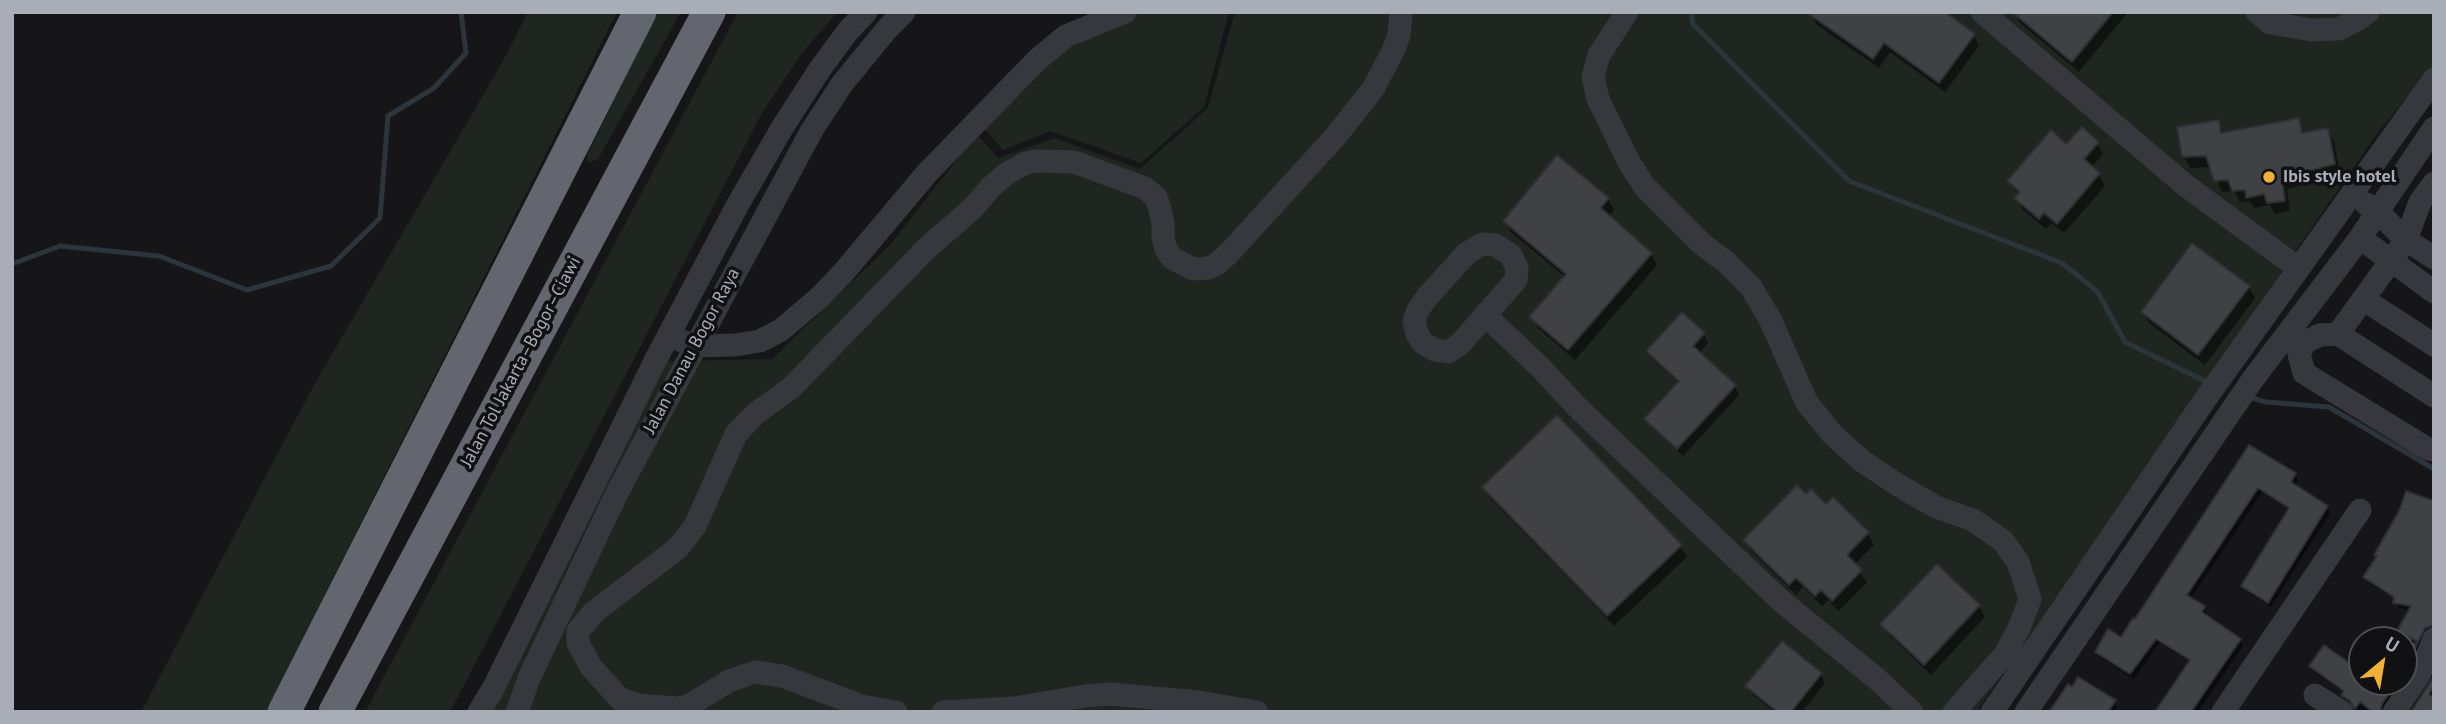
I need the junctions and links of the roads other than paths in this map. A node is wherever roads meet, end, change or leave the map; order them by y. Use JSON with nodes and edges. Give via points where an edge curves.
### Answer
{"nodes":[{"id":1,"x":640,"y":12,"type":"edge"},
{"id":2,"x":709,"y":12,"type":"edge"},
{"id":3,"x":866,"y":12,"type":"edge"},
{"id":4,"x":904,"y":12,"type":"edge"},
{"id":5,"x":1125,"y":12,"type":"edge"},
{"id":6,"x":1401,"y":12,"type":"edge"},
{"id":7,"x":1627,"y":12,"type":"edge"},
{"id":8,"x":1982,"y":12,"type":"edge"},
{"id":9,"x":2258,"y":12,"type":"edge"},
{"id":10,"x":2368,"y":12,"type":"edge"},
{"id":11,"x":2434,"y":79,"type":"edge"},
{"id":12,"x":2434,"y":128,"type":"edge"},
{"id":13,"x":2434,"y":183,"type":"edge"},
{"id":14,"x":2352,"y":195,"type":"junction"},
{"id":15,"x":2377,"y":211,"type":"junction"},
{"id":16,"x":2360,"y":239,"type":"junction"},
{"id":17,"x":2406,"y":240,"type":"junction"},
{"id":18,"x":2434,"y":258,"type":"edge"},
{"id":19,"x":2390,"y":261,"type":"junction"},
{"id":20,"x":2298,"y":268,"type":"junction"},
{"id":21,"x":2434,"y":292,"type":"edge"},
{"id":22,"x":2364,"y":299,"type":"junction"},
{"id":23,"x":1486,"y":316,"type":"junction"},
{"id":24,"x":2338,"y":334,"type":"junction"},
{"id":25,"x":669,"y":336,"type":"junction"},
{"id":26,"x":2434,"y":345,"type":"edge"},
{"id":27,"x":694,"y":346,"type":"junction"},
{"id":28,"x":2434,"y":396,"type":"edge"},
{"id":29,"x":2434,"y":450,"type":"edge"},
{"id":30,"x":2360,"y":510,"type":"dead end"},
{"id":31,"x":2434,"y":639,"type":"edge"},
{"id":32,"x":356,"y":671,"type":"junction"},
{"id":33,"x":2315,"y":695,"type":"dead end"},
{"id":34,"x":285,"y":712,"type":"edge"},
{"id":35,"x":335,"y":712,"type":"edge"},
{"id":36,"x":342,"y":712,"type":"edge"},
{"id":37,"x":479,"y":712,"type":"edge"},
{"id":38,"x":517,"y":712,"type":"edge"},
{"id":39,"x":896,"y":712,"type":"edge"},
{"id":40,"x":943,"y":712,"type":"edge"},
{"id":41,"x":1257,"y":712,"type":"edge"},
{"id":42,"x":1912,"y":712,"type":"edge"},
{"id":43,"x":1954,"y":712,"type":"edge"},
{"id":44,"x":1992,"y":712,"type":"edge"},
{"id":45,"x":2026,"y":712,"type":"edge"},
{"id":46,"x":2223,"y":712,"type":"edge"},
{"id":47,"x":2342,"y":712,"type":"edge"},
{"id":48,"x":2394,"y":712,"type":"edge"}],
"edges":[{"from":1,"to":34,"type":"highway"},
{"from":2,"to":32,"type":"highway","name":"Jalan Tol Jakarta–Bogor–Ciawi"},
{"from":3,"to":25,"type":"street","name":"Jalan Danau Bogor Raya","via":[[820,69],[782,128]]},
{"from":4,"to":27,"type":"street","name":"Jalan Danau Bogor Raya","via":[[842,84],[812,130]]},
{"from":5,"to":27,"type":"street","via":[[1066,36],[1038,59],[927,173],[843,273],[798,317],[760,341]]},
{"from":6,"to":39,"type":"street","via":[[1396,42],[1373,89],[1335,137],[1217,264],[1208,268],[1193,269],[1172,258],[1163,238],[1156,197],[1145,188],[1074,162],[1050,160],[1026,163],[999,180],[799,381],[736,434],[695,526],[678,548],[594,612],[578,631],[578,643],[591,667],[620,699],[638,705],[688,706],[744,675],[767,673],[862,706]]},
{"from":7,"to":43,"type":"street","via":[[1599,55],[1593,77],[1598,99],[1645,187],[1751,287],[1807,403],[1833,435],[1898,485],[1936,507],[1973,520],[2003,541],[2018,562],[2030,599],[2020,626],[2006,653]]},
{"from":8,"to":20,"type":"street","via":[[2185,185]]},
{"from":9,"to":10,"type":"street","via":[[2270,23],[2312,30],[2339,29]]},
{"from":11,"to":14,"type":"street"},
{"from":12,"to":15,"type":"street"},
{"from":13,"to":17,"type":"street","via":[[2420,202]]},
{"from":14,"to":15,"type":"street"},
{"from":14,"to":20,"type":"street"},
{"from":15,"to":16,"type":"street"},
{"from":15,"to":17,"type":"street"},
{"from":16,"to":19,"type":"street"},
{"from":16,"to":45,"type":"street","via":[[2253,379]]},
{"from":17,"to":18,"type":"street"},
{"from":17,"to":19,"type":"street"},
{"from":19,"to":21,"type":"street"},
{"from":19,"to":22,"type":"street"},
{"from":20,"to":44,"type":"street"},
{"from":22,"to":24,"type":"street"},
{"from":22,"to":26,"type":"street"},
{"from":23,"to":23,"type":"street","via":[[1518,274],[1511,255],[1487,244],[1467,253],[1427,297],[1414,321],[1423,343],[1444,353],[1460,344]]},
{"from":23,"to":42,"type":"street","via":[[1780,600]]},
{"from":24,"to":28,"type":"street"},
{"from":24,"to":29,"type":"street","via":[[2305,342],[2299,354],[2304,373]]},
{"from":25,"to":27,"type":"street"},
{"from":25,"to":37,"type":"street","name":"Jalan Danau Bogor Raya"},
{"from":27,"to":38,"type":"street","name":"Jalan Danau Bogor Raya","via":[[617,494]]},
{"from":30,"to":46,"type":"street"},
{"from":31,"to":48,"type":"street"},
{"from":32,"to":35,"type":"highway","name":"Jalan Tol Jakarta–Bogor–Ciawi"},
{"from":32,"to":36,"type":"highway"},
{"from":33,"to":47,"type":"street"},
{"from":40,"to":41,"type":"street","via":[[1014,708],[1111,694]]}]}
